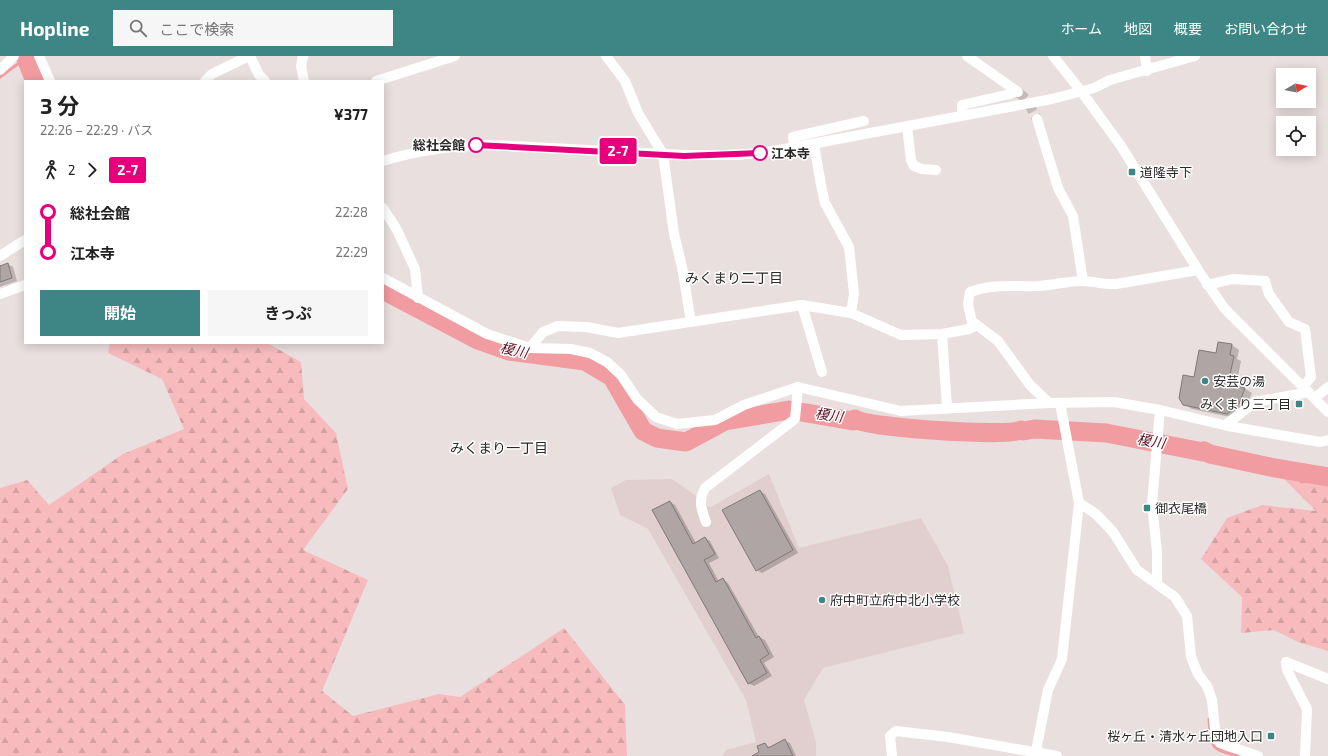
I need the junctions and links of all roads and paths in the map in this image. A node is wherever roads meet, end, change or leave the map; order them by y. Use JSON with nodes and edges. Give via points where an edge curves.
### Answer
{"nodes":[{"id":1,"x":14,"y":56,"type":"edge"},
{"id":2,"x":39,"y":56,"type":"edge"},
{"id":3,"x":249,"y":56,"type":"edge"},
{"id":4,"x":303,"y":56,"type":"edge"},
{"id":5,"x":455,"y":56,"type":"edge"},
{"id":6,"x":606,"y":56,"type":"edge"},
{"id":7,"x":967,"y":56,"type":"edge"},
{"id":8,"x":1053,"y":56,"type":"edge"},
{"id":9,"x":1145,"y":56,"type":"edge"},
{"id":10,"x":1195,"y":56,"type":"edge"},
{"id":11,"x":0,"y":70,"type":"edge"},
{"id":12,"x":1147,"y":71,"type":"junction"},
{"id":13,"x":50,"y":80,"type":"edge"},
{"id":14,"x":206,"y":80,"type":"edge"},
{"id":15,"x":264,"y":80,"type":"edge"},
{"id":16,"x":304,"y":80,"type":"edge"},
{"id":17,"x":379,"y":80,"type":"edge"},
{"id":18,"x":1081,"y":91,"type":"junction"},
{"id":19,"x":962,"y":116,"type":"junction"},
{"id":20,"x":1037,"y":119,"type":"tunnel mouth"},
{"id":21,"x":864,"y":121,"type":"dead end"},
{"id":22,"x":907,"y":126,"type":"junction"},
{"id":23,"x":814,"y":144,"type":"junction"},
{"id":24,"x":794,"y":147,"type":"junction"},
{"id":25,"x":663,"y":154,"type":"junction"},
{"id":26,"x":384,"y":161,"type":"edge"},
{"id":27,"x":936,"y":170,"type":"dead end"},
{"id":28,"x":384,"y":210,"type":"edge"},
{"id":29,"x":24,"y":241,"type":"edge"},
{"id":30,"x":0,"y":256,"type":"edge"},
{"id":31,"x":1198,"y":270,"type":"junction"},
{"id":32,"x":384,"y":279,"type":"edge"},
{"id":33,"x":1083,"y":281,"type":"junction"},
{"id":34,"x":24,"y":285,"type":"edge"},
{"id":35,"x":1207,"y":285,"type":"junction"},
{"id":36,"x":0,"y":294,"type":"edge"},
{"id":37,"x":418,"y":298,"type":"junction"},
{"id":38,"x":802,"y":305,"type":"junction"},
{"id":39,"x":851,"y":313,"type":"junction"},
{"id":40,"x":691,"y":322,"type":"junction"},
{"id":41,"x":973,"y":322,"type":"junction"},
{"id":42,"x":942,"y":334,"type":"junction"},
{"id":43,"x":530,"y":348,"type":"junction"},
{"id":44,"x":822,"y":372,"type":"dead end"},
{"id":45,"x":798,"y":387,"type":"junction"},
{"id":46,"x":1328,"y":387,"type":"edge"},
{"id":47,"x":1309,"y":392,"type":"junction"},
{"id":48,"x":1048,"y":403,"type":"junction"},
{"id":49,"x":1060,"y":403,"type":"junction"},
{"id":50,"x":947,"y":407,"type":"junction"},
{"id":51,"x":1160,"y":410,"type":"junction"},
{"id":52,"x":1328,"y":412,"type":"edge"},
{"id":53,"x":1228,"y":426,"type":"junction"},
{"id":54,"x":1328,"y":440,"type":"edge"},
{"id":55,"x":1078,"y":503,"type":"junction"},
{"id":56,"x":706,"y":522,"type":"dead end"},
{"id":57,"x":1157,"y":584,"type":"junction"},
{"id":58,"x":1328,"y":679,"type":"edge"},
{"id":59,"x":1035,"y":754,"type":"edge"},
{"id":60,"x":892,"y":756,"type":"edge"},
{"id":61,"x":1057,"y":756,"type":"edge"},
{"id":62,"x":1258,"y":756,"type":"edge"},
{"id":63,"x":1305,"y":756,"type":"edge"}],
"edges":[{"from":1,"to":11,"type":"street"},
{"from":2,"to":13,"type":"street"},
{"from":3,"to":14,"type":"street","via":[[212,74]]},
{"from":3,"to":15,"type":"street"},
{"from":4,"to":16,"type":"street","via":[[301,66]]},
{"from":5,"to":17,"type":"street"},
{"from":6,"to":25,"type":"street","via":[[625,81],[638,113]]},
{"from":7,"to":19,"type":"street","via":[[1017,92],[962,105]]},
{"from":8,"to":18,"type":"street"},
{"from":9,"to":12,"type":"street"},
{"from":10,"to":12,"type":"street"},
{"from":12,"to":18,"type":"street","via":[[1110,80]]},
{"from":18,"to":19,"type":"street","via":[[1045,101]]},
{"from":18,"to":31,"type":"street","via":[[1121,146]]},
{"from":19,"to":22,"type":"street"},
{"from":20,"to":33,"type":"street","via":[[1058,188],[1073,216]]},
{"from":21,"to":24,"type":"street","via":[[793,137]]},
{"from":22,"to":23,"type":"street"},
{"from":22,"to":27,"type":"street","via":[[914,166]]},
{"from":23,"to":24,"type":"street"},
{"from":23,"to":39,"type":"street","via":[[825,203],[849,247],[854,294]]},
{"from":24,"to":25,"type":"street","via":[[738,155]]},
{"from":25,"to":26,"type":"street","via":[[477,145],[424,150]]},
{"from":25,"to":40,"type":"street","via":[[674,234]]},
{"from":28,"to":37,"type":"street","via":[[397,230],[415,269]]},
{"from":29,"to":30,"type":"street"},
{"from":31,"to":33,"type":"street","via":[[1116,284],[1104,285]]},
{"from":31,"to":35,"type":"street"},
{"from":32,"to":37,"type":"street"},
{"from":33,"to":41,"type":"street","via":[[1057,285],[1007,284],[970,292],[968,304]]},
{"from":34,"to":36,"type":"street"},
{"from":35,"to":47,"type":"street","via":[[1224,308]]},
{"from":35,"to":47,"type":"street","via":[[1233,278],[1265,281],[1269,294],[1289,322],[1305,329],[1311,377]]},
{"from":37,"to":43,"type":"street","via":[[487,334]]},
{"from":38,"to":39,"type":"street"},
{"from":38,"to":40,"type":"street"},
{"from":38,"to":44,"type":"street"},
{"from":39,"to":42,"type":"street","via":[[901,335]]},
{"from":40,"to":43,"type":"street","via":[[618,333],[586,327],[558,326],[543,332]]},
{"from":41,"to":42,"type":"street","via":[[970,329]]},
{"from":41,"to":48,"type":"street","via":[[998,341],[1030,385]]},
{"from":42,"to":50,"type":"street"},
{"from":43,"to":45,"type":"street","via":[[571,348],[590,353],[607,362],[622,375],[637,399],[656,417],[677,424],[714,420],[744,405]]},
{"from":45,"to":50,"type":"street","via":[[901,411]]},
{"from":45,"to":56,"type":"street","via":[[795,419],[705,488],[700,506]]},
{"from":46,"to":47,"type":"street"},
{"from":47,"to":52,"type":"street"},
{"from":47,"to":53,"type":"street","via":[[1255,402],[1228,423]]},
{"from":48,"to":49,"type":"street"},
{"from":48,"to":50,"type":"street"},
{"from":49,"to":51,"type":"street","via":[[1114,402]]},
{"from":49,"to":55,"type":"street"},
{"from":51,"to":53,"type":"street"},
{"from":51,"to":57,"type":"street","via":[[1152,504]]},
{"from":53,"to":54,"type":"street","via":[[1320,442]]},
{"from":55,"to":57,"type":"street","via":[[1096,514],[1113,532],[1137,570]]},
{"from":55,"to":59,"type":"street","via":[[1062,659],[1048,690]]},
{"from":57,"to":62,"type":"street","via":[[1175,597],[1187,616],[1191,657],[1198,674],[1208,686],[1216,739],[1220,743]]},
{"from":58,"to":63,"type":"street","via":[[1286,662],[1286,670],[1307,709]]},
{"from":59,"to":60,"type":"street","via":[[948,736],[896,731],[890,736]]},
{"from":59,"to":61,"type":"street"}]}
